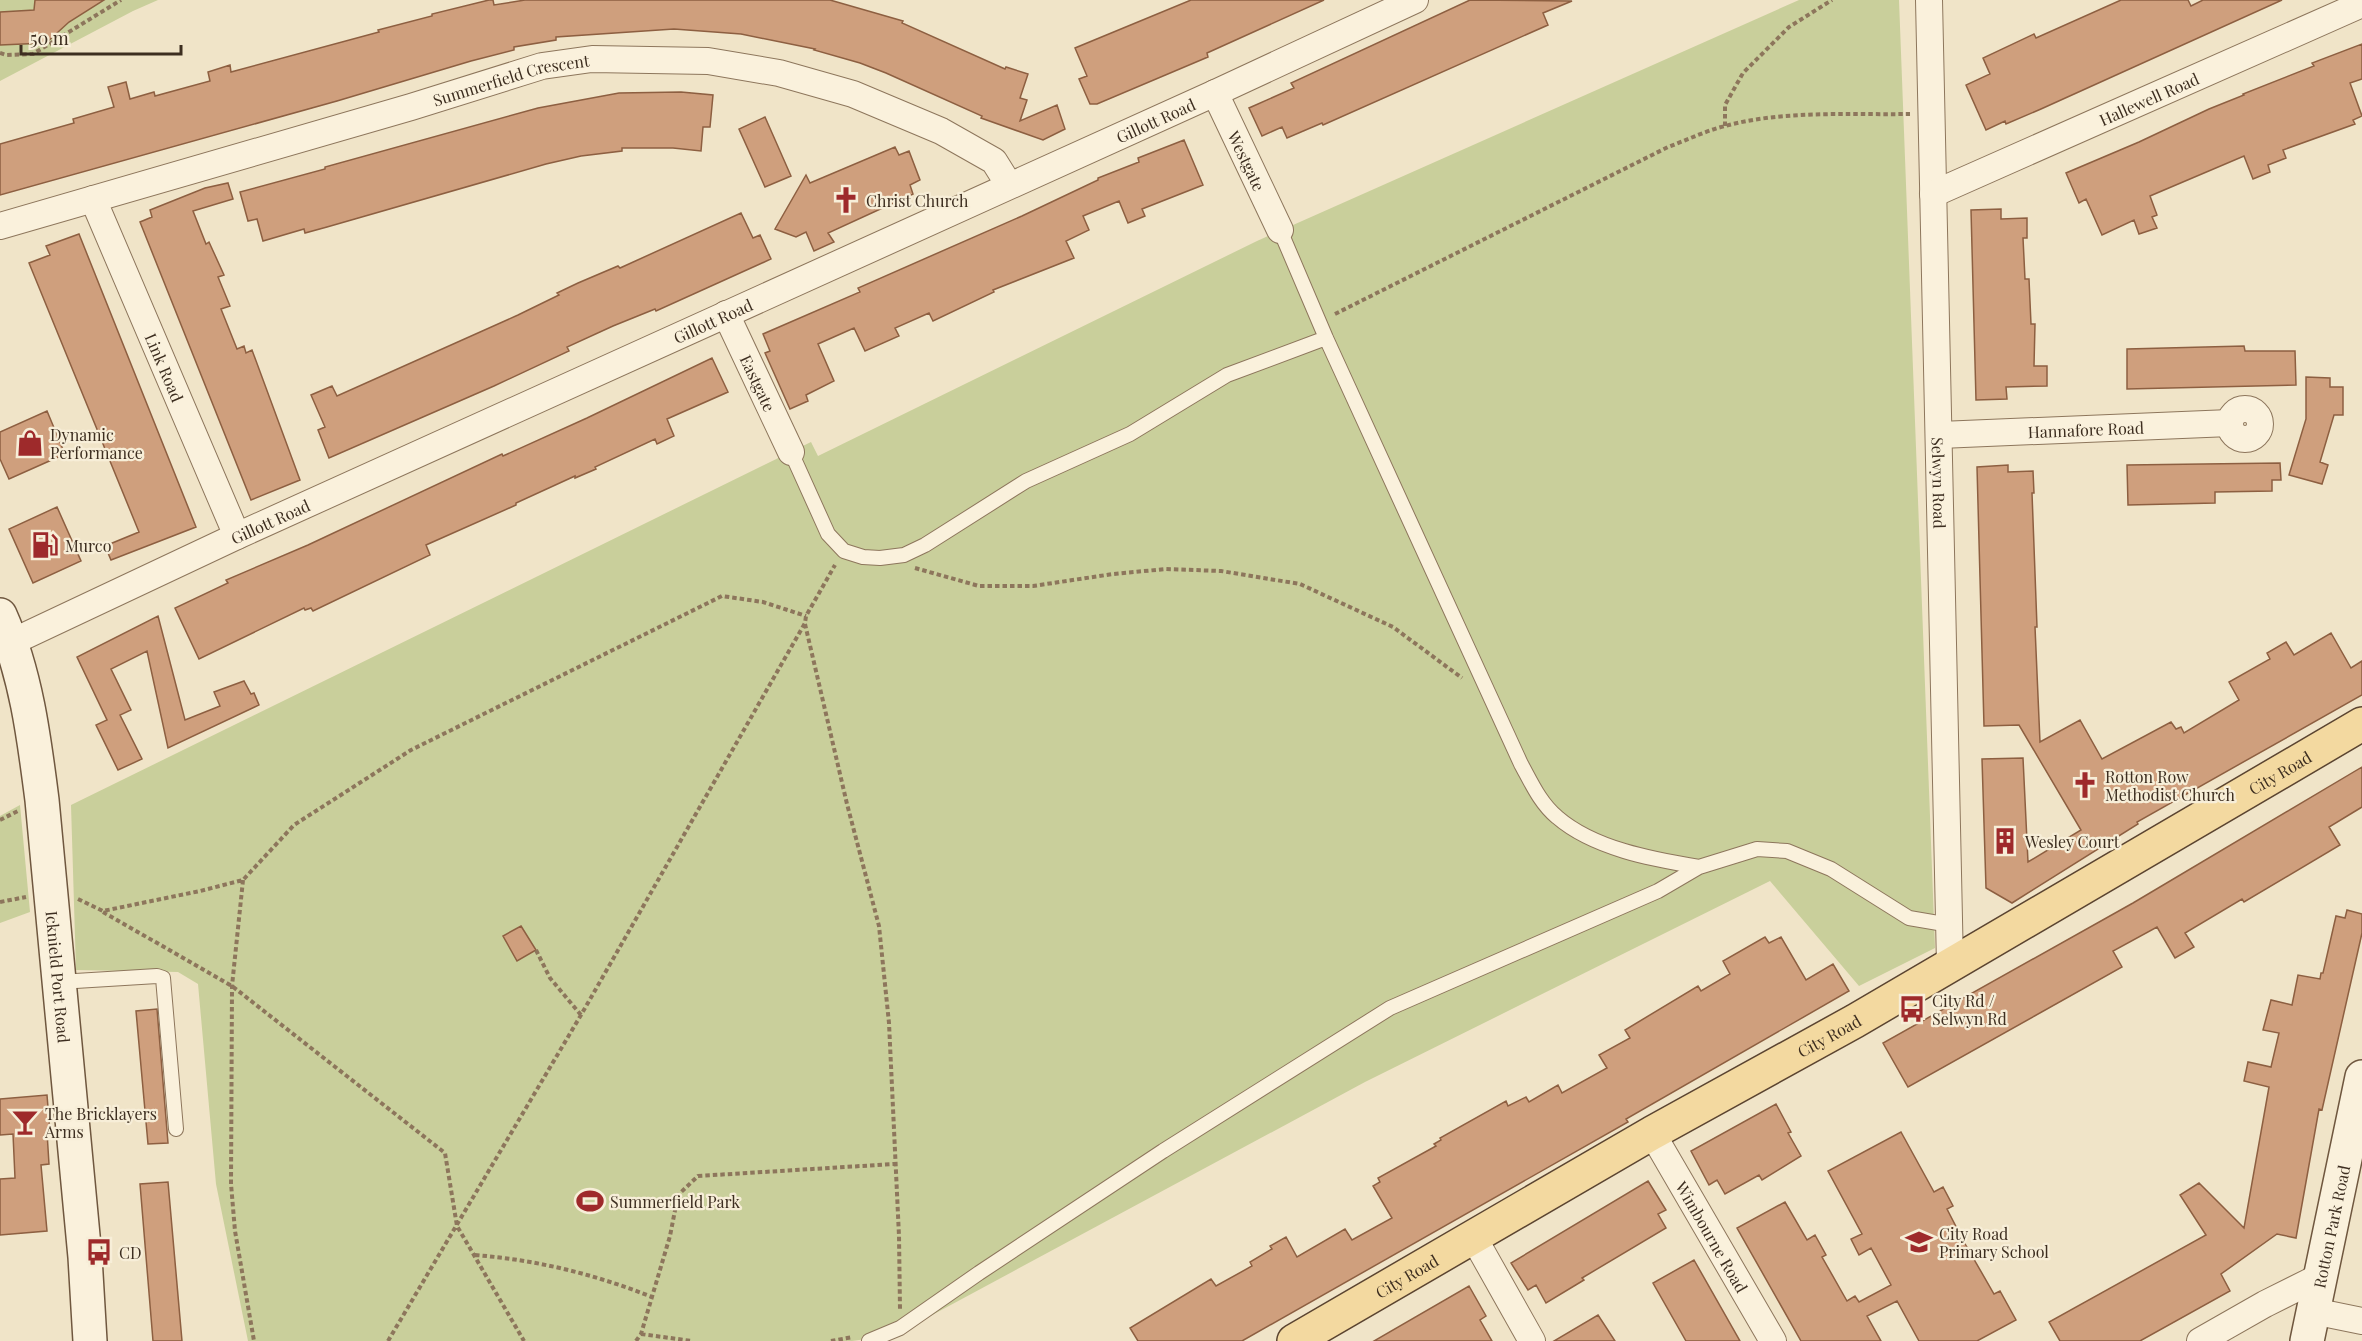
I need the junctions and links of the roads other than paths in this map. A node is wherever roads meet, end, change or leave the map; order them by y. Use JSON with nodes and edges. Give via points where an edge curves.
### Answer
{"nodes":[{"id":1,"x":1415,"y":0,"type":"edge"},
{"id":2,"x":1929,"y":0,"type":"edge"},
{"id":3,"x":2362,"y":4,"type":"edge"},
{"id":4,"x":1215,"y":93,"type":"junction"},
{"id":5,"x":1009,"y":185,"type":"junction"},
{"id":6,"x":1934,"y":194,"type":"junction"},
{"id":7,"x":93,"y":199,"type":"junction"},
{"id":8,"x":0,"y":226,"type":"edge"},
{"id":9,"x":1280,"y":230,"type":"joint"},
{"id":10,"x":726,"y":314,"type":"junction"},
{"id":11,"x":1326,"y":338,"type":"junction"},
{"id":12,"x":2230,"y":423,"type":"dead end"},
{"id":13,"x":1940,"y":435,"type":"junction"},
{"id":14,"x":791,"y":452,"type":"joint"},
{"id":15,"x":237,"y":536,"type":"junction"},
{"id":16,"x":6,"y":629,"type":"edge"},
{"id":17,"x":2362,"y":724,"type":"edge"},
{"id":18,"x":1699,"y":867,"type":"junction"},
{"id":19,"x":1950,"y":925,"type":"junction"},
{"id":20,"x":1950,"y":964,"type":"junction"},
{"id":21,"x":59,"y":982,"type":"junction"},
{"id":22,"x":2362,"y":1081,"type":"edge"},
{"id":23,"x":176,"y":1129,"type":"dead end"},
{"id":24,"x":1652,"y":1133,"type":"junction"},
{"id":25,"x":1474,"y":1238,"type":"junction"},
{"id":26,"x":2319,"y":1277,"type":"junction"},
{"id":27,"x":2362,"y":1321,"type":"edge"},
{"id":28,"x":2310,"y":1326,"type":"edge"},
{"id":29,"x":90,"y":1341,"type":"edge"},
{"id":30,"x":869,"y":1341,"type":"edge"},
{"id":31,"x":1294,"y":1341,"type":"edge"},
{"id":32,"x":1532,"y":1341,"type":"edge"},
{"id":33,"x":1773,"y":1341,"type":"edge"},
{"id":34,"x":2200,"y":1341,"type":"edge"}],
"edges":[{"from":1,"to":4,"type":"street","name":"Gillott Road"},
{"from":2,"to":6,"type":"street","name":"Selwyn Road"},
{"from":3,"to":6,"type":"street","name":"Hallewell Road"},
{"from":4,"to":5,"type":"street","name":"Gillott Road"},
{"from":4,"to":9,"type":"street","name":"Westgate"},
{"from":5,"to":7,"type":"street","name":"Summerfield Crescent","via":[[994,161],[941,131],[853,94],[779,73],[708,61],[592,59],[542,66]]},
{"from":5,"to":10,"type":"street","name":"Gillott Road"},
{"from":6,"to":13,"type":"street","name":"Selwyn Road"},
{"from":7,"to":8,"type":"street","name":"Summerfield Crescent"},
{"from":7,"to":15,"type":"street","name":"Link Road"},
{"from":9,"to":11,"type":"lane"},
{"from":10,"to":14,"type":"street","name":"Eastgate"},
{"from":10,"to":15,"type":"street","name":"Gillott Road"},
{"from":11,"to":14,"type":"lane","via":[[1227,375],[1130,434],[1026,481],[904,555],[863,557],[844,551],[828,534]]},
{"from":11,"to":18,"type":"lane","via":[[1491,700],[1543,802],[1557,818],[1586,835],[1664,861]]},
{"from":12,"to":13,"type":"street","name":"Hannafore Road"},
{"from":13,"to":19,"type":"street","name":"Selwyn Road"},
{"from":15,"to":16,"type":"street","name":"Gillott Road"},
{"from":16,"to":21,"type":"main road","name":"Icknield Port Road","via":[[34,739]]},
{"from":17,"to":20,"type":"main road","name":"City Road"},
{"from":18,"to":19,"type":"lane","via":[[1757,849],[1787,851],[1831,869],[1909,918]]},
{"from":18,"to":30,"type":"lane","via":[[1658,891],[1390,1008],[1163,1151],[900,1328]]},
{"from":19,"to":20,"type":"street","name":"Selwyn Road"},
{"from":20,"to":24,"type":"main road","name":"City Road","via":[[1855,1022]]},
{"from":21,"to":23,"type":"lane","via":[[157,975],[163,978]]},
{"from":21,"to":29,"type":"main road","name":"Icknield Port Road"},
{"from":22,"to":26,"type":"main road","name":"Rotton Park Road"},
{"from":24,"to":25,"type":"main road","name":"City Road"},
{"from":24,"to":33,"type":"street","name":"Wimbourne Road"},
{"from":25,"to":31,"type":"main road","name":"City Road"},
{"from":25,"to":32,"type":"street"},
{"from":26,"to":28,"type":"main road","name":"Rotton Park Road"},
{"from":26,"to":34,"type":"street"},
{"from":27,"to":28,"type":"street"}]}
